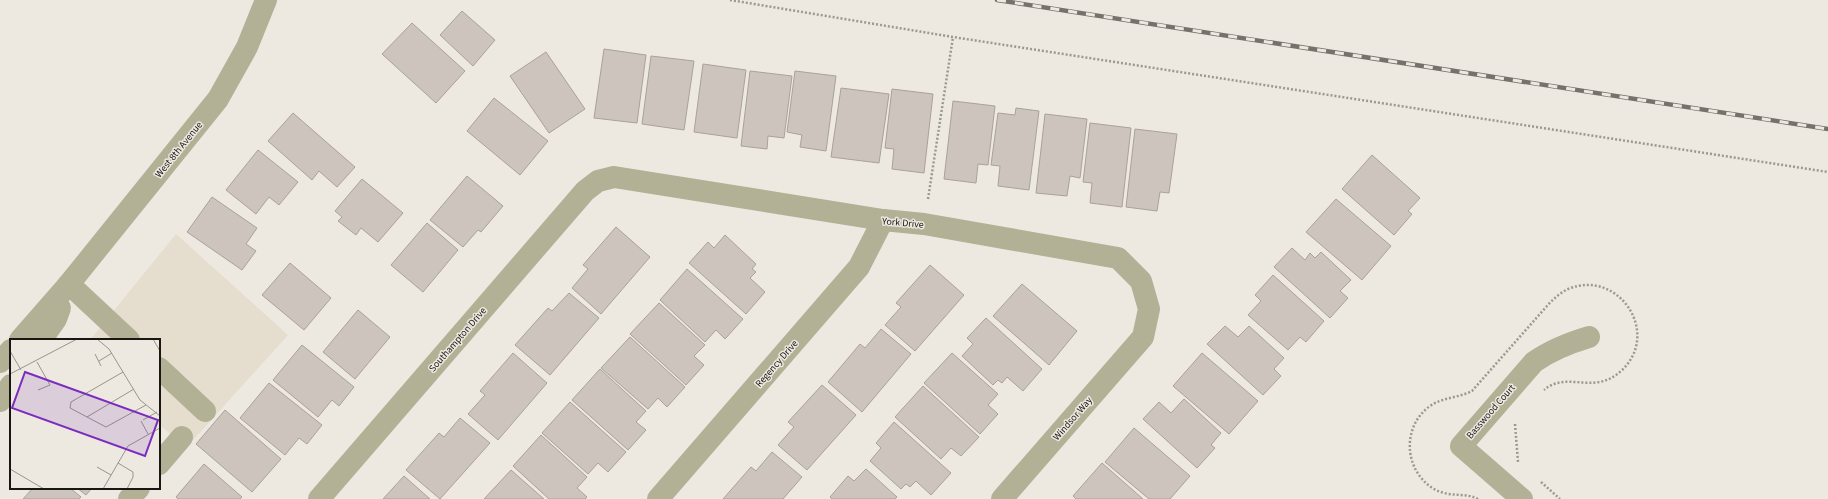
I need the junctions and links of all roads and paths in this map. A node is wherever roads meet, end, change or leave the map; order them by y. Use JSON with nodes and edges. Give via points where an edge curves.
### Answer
{"nodes":[{"id":1,"x":266,"y":0,"type":"edge"},
{"id":2,"x":730,"y":0,"type":"edge"},
{"id":3,"x":953,"y":37,"type":"junction"},
{"id":4,"x":1828,"y":172,"type":"edge"},
{"id":5,"x":598,"y":181,"type":"joint"},
{"id":6,"x":882,"y":220,"type":"junction"},
{"id":7,"x":924,"y":224,"type":"junction"},
{"id":8,"x":69,"y":284,"type":"junction"},
{"id":9,"x":1142,"y":337,"type":"joint"},
{"id":10,"x":1589,"y":337,"type":"dead end"},
{"id":11,"x":21,"y":339,"type":"edge"},
{"id":12,"x":43,"y":339,"type":"edge"},
{"id":13,"x":128,"y":339,"type":"edge"},
{"id":14,"x":10,"y":351,"type":"edge"},
{"id":15,"x":0,"y":362,"type":"edge"},
{"id":16,"x":160,"y":369,"type":"edge"},
{"id":17,"x":10,"y":386,"type":"edge"},
{"id":18,"x":0,"y":401,"type":"edge"},
{"id":19,"x":205,"y":411,"type":"dead end"},
{"id":20,"x":182,"y":437,"type":"dead end"},
{"id":21,"x":160,"y":463,"type":"edge"},
{"id":22,"x":138,"y":489,"type":"edge"},
{"id":23,"x":129,"y":499,"type":"edge"},
{"id":24,"x":319,"y":499,"type":"edge"},
{"id":25,"x":658,"y":499,"type":"edge"},
{"id":26,"x":1002,"y":499,"type":"edge"},
{"id":27,"x":1522,"y":499,"type":"edge"}],
"edges":[{"from":1,"to":8,"type":"street","name":"West 8th Avenue","via":[[247,47],[218,99]]},
{"from":2,"to":3,"type":"path"},
{"from":3,"to":4,"type":"path"},
{"from":3,"to":7,"type":"path"},
{"from":5,"to":6,"type":"street","name":"York Drive","via":[[614,177]]},
{"from":5,"to":24,"type":"street","name":"Southampton Drive","via":[[585,191]]},
{"from":6,"to":7,"type":"street","name":"York Drive"},
{"from":6,"to":25,"type":"street","name":"Regency Drive","via":[[859,267]]},
{"from":7,"to":9,"type":"street","name":"York Drive","via":[[1118,258],[1141,281],[1148,309]]},
{"from":8,"to":11,"type":"street","name":"West 8th Avenue"},
{"from":8,"to":12,"type":"street","name":"West 8th Avenue","via":[[56,319]]},
{"from":8,"to":13,"type":"street"},
{"from":9,"to":26,"type":"street","name":"Windsor Way"},
{"from":10,"to":27,"type":"street","name":"Basswood Court","via":[[1558,347],[1534,362],[1461,446]]},
{"from":14,"to":15,"type":"street"},
{"from":16,"to":19,"type":"street"},
{"from":17,"to":18,"type":"street"},
{"from":20,"to":21,"type":"street"},
{"from":22,"to":23,"type":"street"}]}
